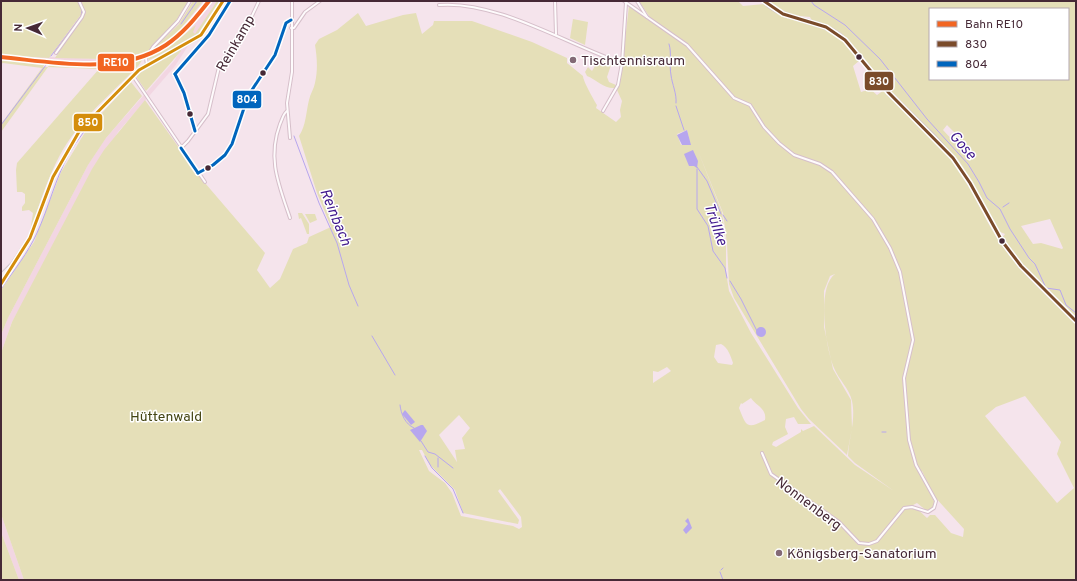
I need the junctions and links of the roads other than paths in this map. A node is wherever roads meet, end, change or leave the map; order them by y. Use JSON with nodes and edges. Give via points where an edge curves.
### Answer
{"nodes":[{"id":1,"x":79,"y":1,"type":"edge"},
{"id":2,"x":190,"y":1,"type":"edge"},
{"id":3,"x":223,"y":1,"type":"edge"},
{"id":4,"x":230,"y":1,"type":"edge"},
{"id":5,"x":259,"y":1,"type":"edge"},
{"id":6,"x":292,"y":1,"type":"edge"},
{"id":7,"x":320,"y":1,"type":"edge"},
{"id":8,"x":555,"y":1,"type":"edge"},
{"id":9,"x":637,"y":1,"type":"edge"},
{"id":10,"x":764,"y":1,"type":"edge"},
{"id":11,"x":625,"y":2,"type":"edge"},
{"id":12,"x":439,"y":5,"type":"dead end"},
{"id":13,"x":647,"y":18,"type":"junction"},
{"id":14,"x":291,"y":20,"type":"junction"},
{"id":15,"x":291,"y":28,"type":"junction"},
{"id":16,"x":556,"y":34,"type":"junction"},
{"id":17,"x":56,"y":53,"type":"dead end"},
{"id":18,"x":622,"y":63,"type":"junction"},
{"id":19,"x":147,"y":65,"type":"junction"},
{"id":20,"x":133,"y":76,"type":"junction"},
{"id":21,"x":287,"y":111,"type":"junction"},
{"id":22,"x":603,"y":111,"type":"dead end"},
{"id":23,"x":195,"y":131,"type":"junction"},
{"id":24,"x":290,"y":138,"type":"dead end"},
{"id":25,"x":180,"y":148,"type":"junction"},
{"id":26,"x":198,"y":173,"type":"junction"},
{"id":27,"x":205,"y":182,"type":"dead end"},
{"id":28,"x":290,"y":218,"type":"dead end"},
{"id":29,"x":13,"y":264,"type":"junction"},
{"id":30,"x":2,"y":274,"type":"edge"},
{"id":31,"x":1,"y":284,"type":"edge"},
{"id":32,"x":1076,"y":321,"type":"edge"},
{"id":33,"x":762,"y":453,"type":"dead end"}],
"edges":[{"from":1,"to":17,"type":"street","via":[[84,12]]},
{"from":2,"to":19,"type":"street","via":[[178,21],[151,50],[146,58]]},
{"from":3,"to":19,"type":"main road","via":[[201,35]]},
{"from":4,"to":23,"type":"street","via":[[206,38],[175,74],[184,93]]},
{"from":5,"to":23,"type":"street","name":"Reinkamp","via":[[219,67],[208,114]]},
{"from":6,"to":14,"type":"street"},
{"from":7,"to":15,"type":"street","via":[[306,12],[294,28]]},
{"from":8,"to":16,"type":"street"},
{"from":9,"to":13,"type":"street","name":"Nonnenberg"},
{"from":10,"to":32,"type":"main road","via":[[778,13],[823,25],[834,30],[845,40],[889,93],[946,151],[970,183],[1012,255],[1036,284]]},
{"from":11,"to":13,"type":"street"},
{"from":11,"to":18,"type":"street"},
{"from":12,"to":16,"type":"street","via":[[461,4],[492,10]]},
{"from":13,"to":33,"type":"street","name":"Nonnenberg","via":[[687,45],[734,98],[750,105],[764,127],[788,150],[832,172],[873,219],[900,272],[913,340],[904,378],[910,440],[916,465],[936,503],[928,512],[912,507],[904,508],[877,541],[869,544],[859,543],[839,522],[771,474]]},
{"from":14,"to":15,"type":"street"},
{"from":14,"to":26,"type":"street","via":[[286,23],[275,55],[248,96],[232,144],[214,165]]},
{"from":15,"to":21,"type":"street","via":[[292,72],[287,95]]},
{"from":16,"to":18,"type":"street"},
{"from":18,"to":22,"type":"street","via":[[617,89]]},
{"from":19,"to":20,"type":"main road"},
{"from":20,"to":25,"type":"street"},
{"from":20,"to":29,"type":"main road","via":[[91,117],[75,137],[53,176],[30,238]]},
{"from":21,"to":24,"type":"street"},
{"from":21,"to":28,"type":"street","via":[[277,132],[273,154],[278,181]]},
{"from":23,"to":25,"type":"street","name":"Reinkamp"},
{"from":25,"to":26,"type":"street"},
{"from":26,"to":27,"type":"street"},
{"from":29,"to":30,"type":"main road"},
{"from":29,"to":31,"type":"main road"}]}
